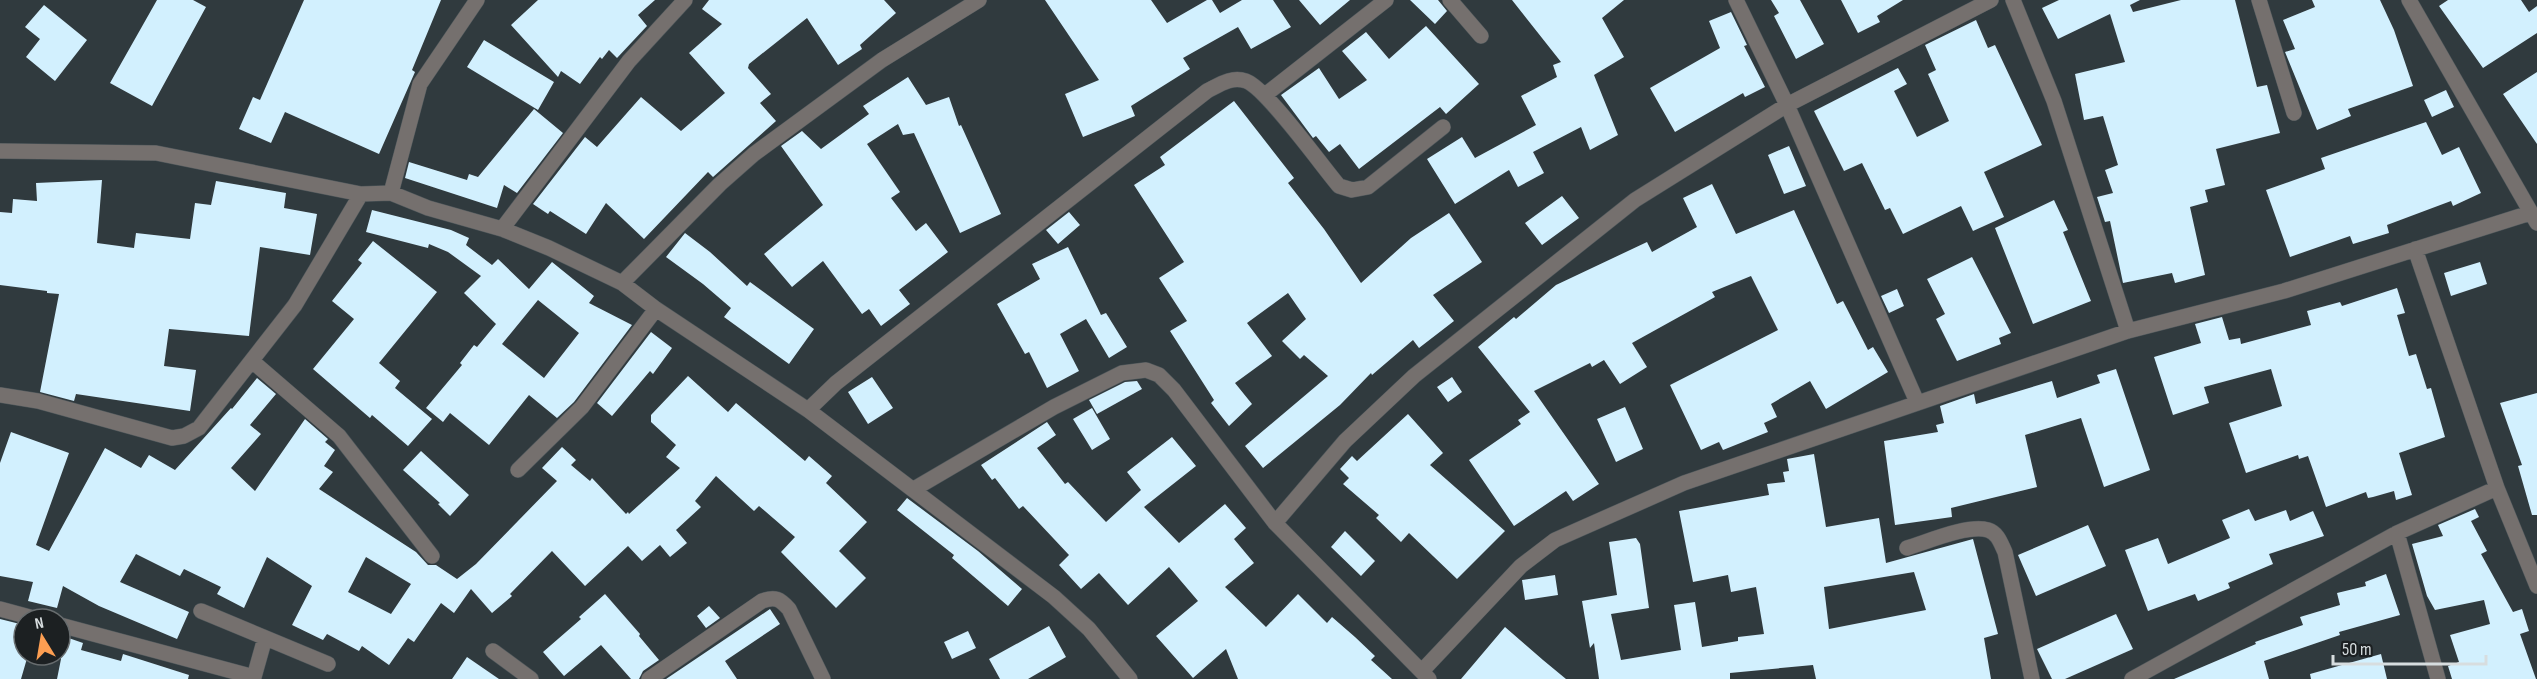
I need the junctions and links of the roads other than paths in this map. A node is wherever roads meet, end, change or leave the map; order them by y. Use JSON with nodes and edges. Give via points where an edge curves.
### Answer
{"nodes":[{"id":1,"x":477,"y":0,"type":"edge"},
{"id":2,"x":685,"y":0,"type":"edge"},
{"id":3,"x":979,"y":0,"type":"edge"},
{"id":4,"x":1386,"y":0,"type":"edge"},
{"id":5,"x":1450,"y":0,"type":"edge"},
{"id":6,"x":1736,"y":0,"type":"edge"},
{"id":7,"x":1991,"y":0,"type":"edge"},
{"id":8,"x":2013,"y":0,"type":"edge"},
{"id":9,"x":2259,"y":0,"type":"edge"},
{"id":10,"x":2409,"y":0,"type":"edge"},
{"id":11,"x":1481,"y":36,"type":"dead end"},
{"id":12,"x":1265,"y":95,"type":"junction"},
{"id":13,"x":1787,"y":105,"type":"junction"},
{"id":14,"x":2294,"y":113,"type":"dead end"},
{"id":15,"x":1443,"y":127,"type":"dead end"},
{"id":16,"x":0,"y":151,"type":"edge"},
{"id":17,"x":391,"y":193,"type":"junction"},
{"id":18,"x":361,"y":194,"type":"junction"},
{"id":19,"x":2533,"y":218,"type":"edge"},
{"id":20,"x":502,"y":229,"type":"junction"},
{"id":21,"x":2415,"y":249,"type":"junction"},
{"id":22,"x":622,"y":284,"type":"junction"},
{"id":23,"x":656,"y":309,"type":"junction"},
{"id":24,"x":2128,"y":331,"type":"junction"},
{"id":25,"x":252,"y":361,"type":"junction"},
{"id":26,"x":0,"y":395,"type":"edge"},
{"id":27,"x":1917,"y":402,"type":"junction"},
{"id":28,"x":808,"y":410,"type":"junction"},
{"id":29,"x":518,"y":470,"type":"dead end"},
{"id":30,"x":2497,"y":488,"type":"junction"},
{"id":31,"x":914,"y":489,"type":"junction"},
{"id":32,"x":1275,"y":524,"type":"junction"},
{"id":33,"x":2397,"y":532,"type":"junction"},
{"id":34,"x":1907,"y":548,"type":"dead end"},
{"id":35,"x":432,"y":556,"type":"dead end"},
{"id":36,"x":2537,"y":586,"type":"edge"},
{"id":37,"x":201,"y":611,"type":"dead end"},
{"id":38,"x":72,"y":628,"type":"edge"},
{"id":39,"x":265,"y":638,"type":"junction"},
{"id":40,"x":493,"y":651,"type":"dead end"},
{"id":41,"x":328,"y":664,"type":"dead end"},
{"id":42,"x":1426,"y":675,"type":"edge"},
{"id":43,"x":254,"y":678,"type":"edge"},
{"id":44,"x":531,"y":679,"type":"edge"},
{"id":45,"x":649,"y":679,"type":"edge"},
{"id":46,"x":823,"y":679,"type":"edge"},
{"id":47,"x":1130,"y":679,"type":"edge"},
{"id":48,"x":2032,"y":679,"type":"edge"},
{"id":49,"x":2132,"y":679,"type":"edge"},
{"id":50,"x":2438,"y":679,"type":"edge"}],
"edges":[{"from":1,"to":17,"type":"street","via":[[420,84]]},
{"from":2,"to":20,"type":"street","via":[[629,62]]},
{"from":3,"to":22,"type":"street","via":[[882,60],[754,154]]},
{"from":4,"to":12,"type":"street"},
{"from":5,"to":11,"type":"street"},
{"from":6,"to":13,"type":"street"},
{"from":7,"to":13,"type":"street"},
{"from":8,"to":24,"type":"street","via":[[2054,100]]},
{"from":9,"to":14,"type":"street"},
{"from":10,"to":19,"type":"street"},
{"from":12,"to":15,"type":"street","via":[[1339,186],[1353,190],[1368,187]]},
{"from":12,"to":28,"type":"street","via":[[1247,81],[1229,80],[1207,91],[836,383]]},
{"from":13,"to":27,"type":"street"},
{"from":13,"to":32,"type":"street","via":[[1635,200],[1414,376],[1345,441]]},
{"from":16,"to":18,"type":"street","via":[[156,153]]},
{"from":17,"to":18,"type":"street"},
{"from":17,"to":20,"type":"street"},
{"from":18,"to":25,"type":"street","via":[[295,305]]},
{"from":19,"to":21,"type":"street"},
{"from":20,"to":22,"type":"street"},
{"from":21,"to":24,"type":"street","via":[[2284,291]]},
{"from":21,"to":30,"type":"street"},
{"from":22,"to":23,"type":"street"},
{"from":23,"to":28,"type":"street"},
{"from":23,"to":29,"type":"street","via":[[582,407]]},
{"from":24,"to":27,"type":"street"},
{"from":25,"to":26,"type":"street","via":[[199,428],[172,438],[38,401]]},
{"from":25,"to":35,"type":"street","via":[[339,436]]},
{"from":27,"to":42,"type":"street","via":[[1684,483],[1555,540],[1521,566]]},
{"from":28,"to":31,"type":"street"},
{"from":30,"to":33,"type":"street"},
{"from":30,"to":36,"type":"street"},
{"from":31,"to":32,"type":"street","via":[[1054,407],[1122,374],[1146,370],[1159,375],[1174,390]]},
{"from":31,"to":47,"type":"street","via":[[1054,597],[1089,629]]},
{"from":32,"to":42,"type":"street"},
{"from":33,"to":49,"type":"street"},
{"from":33,"to":50,"type":"street"},
{"from":34,"to":48,"type":"street","via":[[1969,530],[1988,530],[1999,538]]},
{"from":37,"to":39,"type":"street"},
{"from":38,"to":43,"type":"street"},
{"from":39,"to":41,"type":"street"},
{"from":39,"to":43,"type":"street"},
{"from":40,"to":44,"type":"street"},
{"from":45,"to":46,"type":"street","via":[[772,597],[782,600],[789,609]]}]}
